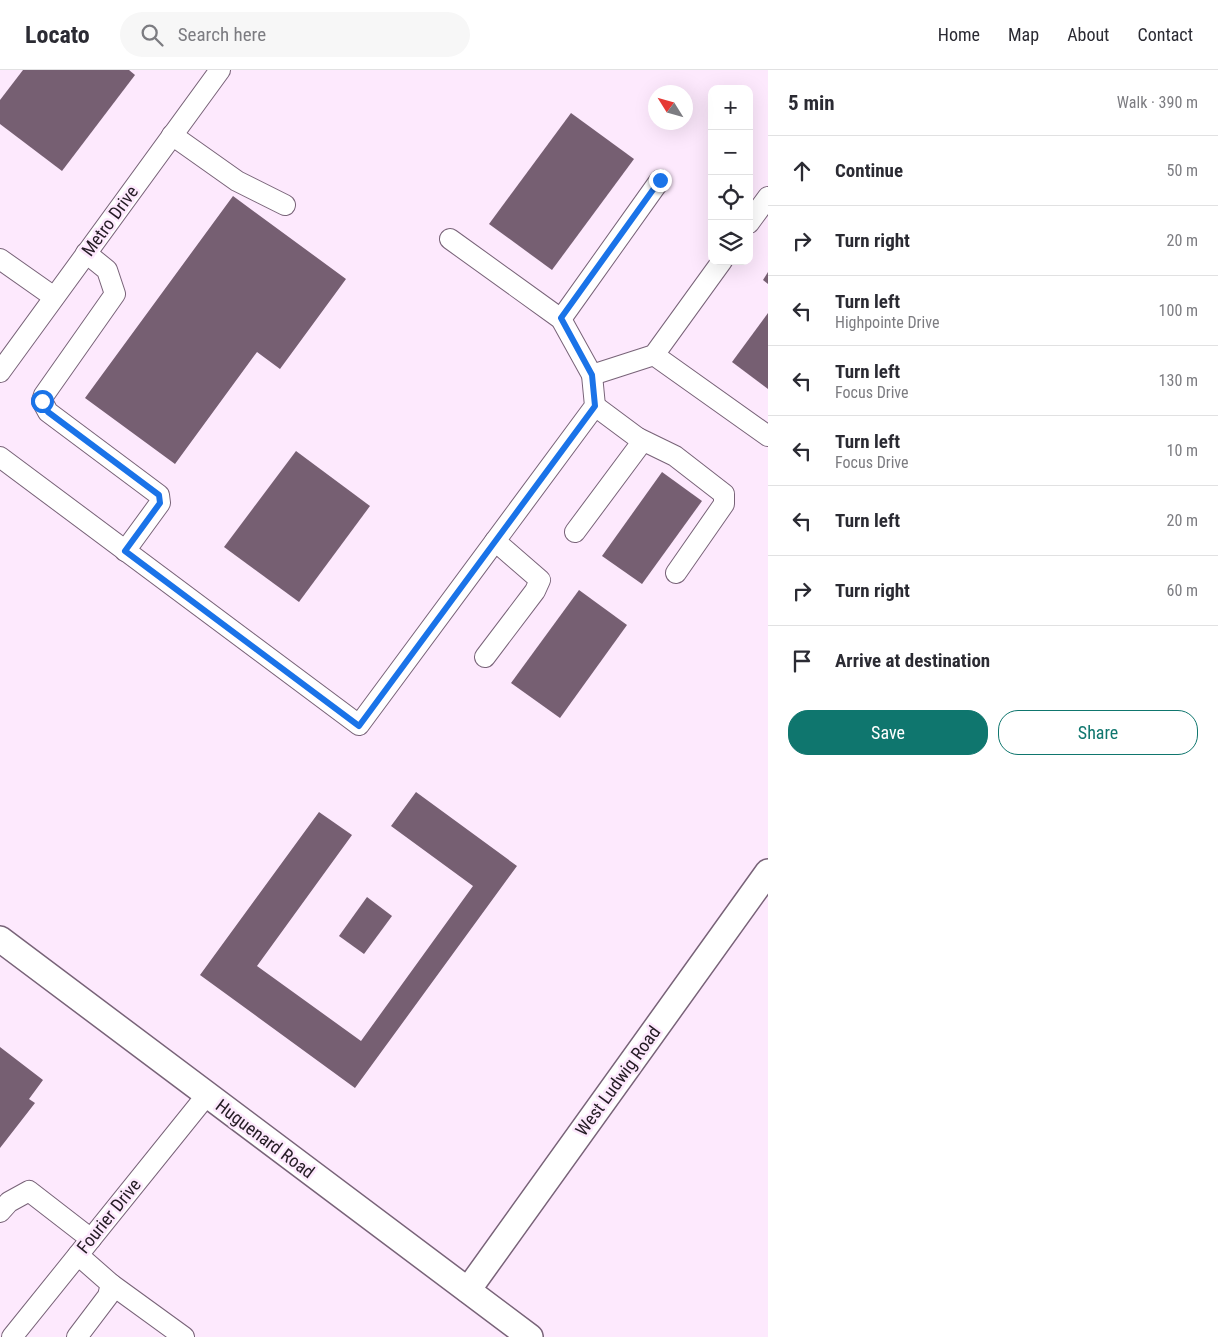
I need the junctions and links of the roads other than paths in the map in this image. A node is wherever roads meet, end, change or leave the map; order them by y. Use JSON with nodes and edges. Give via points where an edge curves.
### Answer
{"nodes":[{"id":1,"x":220,"y":70,"type":"edge"},
{"id":2,"x":172,"y":136,"type":"junction"},
{"id":3,"x":660,"y":180,"type":"dead end"},
{"id":4,"x":768,"y":197,"type":"edge"},
{"id":5,"x":285,"y":204,"type":"dead end"},
{"id":6,"x":751,"y":220,"type":"edge"},
{"id":7,"x":450,"y":239,"type":"dead end"},
{"id":8,"x":86,"y":253,"type":"junction"},
{"id":9,"x":0,"y":258,"type":"edge"},
{"id":10,"x":719,"y":265,"type":"edge"},
{"id":11,"x":54,"y":297,"type":"junction"},
{"id":12,"x":561,"y":318,"type":"junction"},
{"id":13,"x":654,"y":355,"type":"junction"},
{"id":14,"x":0,"y":372,"type":"edge"},
{"id":15,"x":592,"y":375,"type":"junction"},
{"id":16,"x":595,"y":406,"type":"junction"},
{"id":17,"x":768,"y":436,"type":"edge"},
{"id":18,"x":638,"y":438,"type":"junction"},
{"id":19,"x":0,"y":457,"type":"edge"},
{"id":20,"x":575,"y":532,"type":"dead end"},
{"id":21,"x":495,"y":541,"type":"junction"},
{"id":22,"x":125,"y":551,"type":"junction"},
{"id":23,"x":676,"y":573,"type":"dead end"},
{"id":24,"x":485,"y":657,"type":"dead end"},
{"id":25,"x":768,"y":872,"type":"edge"},
{"id":26,"x":0,"y":939,"type":"edge"},
{"id":27,"x":206,"y":1096,"type":"junction"},
{"id":28,"x":0,"y":1212,"type":"edge"},
{"id":29,"x":85,"y":1247,"type":"junction"},
{"id":30,"x":111,"y":1284,"type":"junction"},
{"id":31,"x":468,"y":1290,"type":"junction"},
{"id":32,"x":12,"y":1337,"type":"edge"},
{"id":33,"x":77,"y":1337,"type":"edge"},
{"id":34,"x":184,"y":1337,"type":"edge"},
{"id":35,"x":530,"y":1337,"type":"edge"}],
"edges":[{"from":1,"to":2,"type":"street","name":"Metro Drive"},
{"from":2,"to":5,"type":"street","via":[[237,181]]},
{"from":2,"to":8,"type":"street","name":"Metro Drive"},
{"from":3,"to":12,"type":"street"},
{"from":4,"to":6,"type":"street"},
{"from":7,"to":12,"type":"street"},
{"from":8,"to":11,"type":"street","name":"Metro Drive"},
{"from":8,"to":22,"type":"street","via":[[108,270],[115,294],[42,401],[48,412],[159,495],[160,503]]},
{"from":9,"to":11,"type":"street"},
{"from":10,"to":13,"type":"street"},
{"from":11,"to":14,"type":"street","name":"Metro Drive"},
{"from":12,"to":15,"type":"street"},
{"from":13,"to":15,"type":"street"},
{"from":13,"to":17,"type":"street"},
{"from":15,"to":16,"type":"street"},
{"from":16,"to":18,"type":"street"},
{"from":16,"to":21,"type":"street"},
{"from":18,"to":20,"type":"street","via":[[639,446]]},
{"from":18,"to":23,"type":"street","via":[[675,456],[724,494],[724,504]]},
{"from":19,"to":22,"type":"street"},
{"from":21,"to":22,"type":"street","via":[[359,726]]},
{"from":21,"to":24,"type":"street","via":[[540,580]]},
{"from":25,"to":31,"type":"main road","name":"West Ludwig Road"},
{"from":26,"to":27,"type":"main road","name":"Huguenard Road"},
{"from":27,"to":29,"type":"street","name":"Fourier Drive"},
{"from":27,"to":31,"type":"main road","name":"Huguenard Road"},
{"from":28,"to":29,"type":"street","via":[[29,1191]]},
{"from":29,"to":30,"type":"street"},
{"from":29,"to":32,"type":"street","name":"Fourier Drive"},
{"from":30,"to":33,"type":"street","via":[[108,1296]]},
{"from":30,"to":34,"type":"street"},
{"from":31,"to":35,"type":"main road","name":"Huguenard Road"}]}
